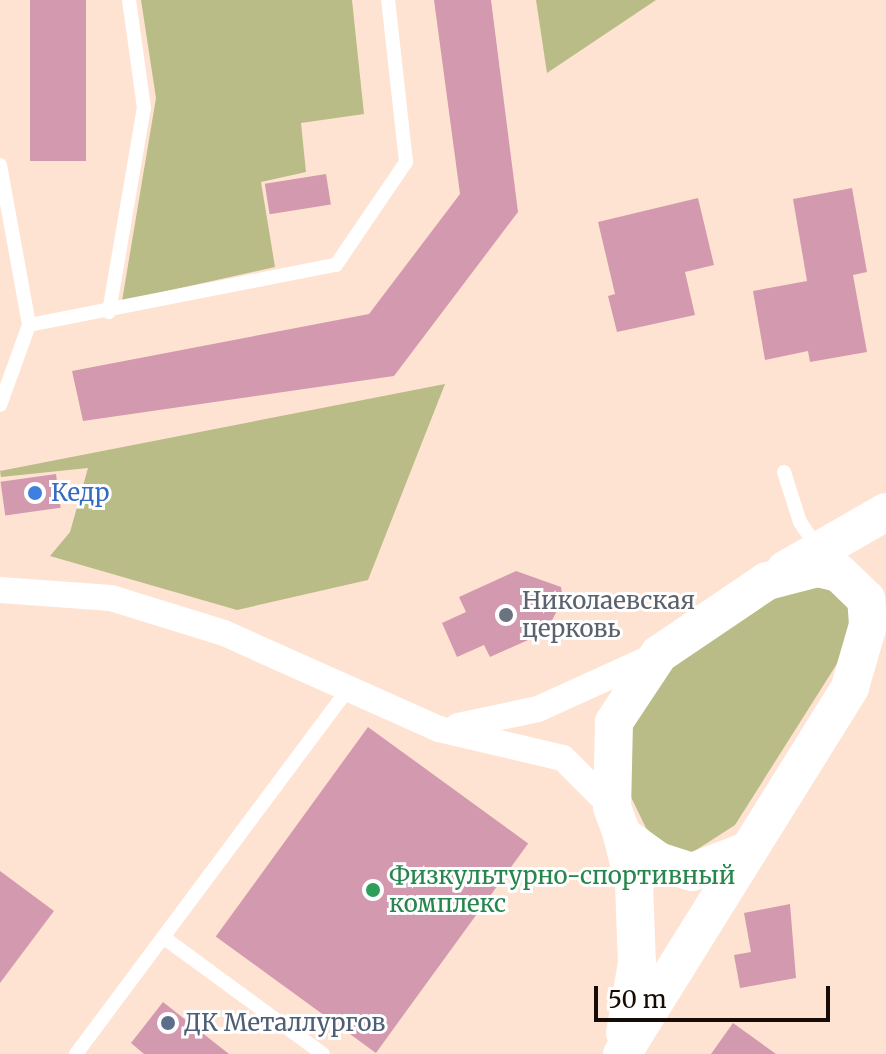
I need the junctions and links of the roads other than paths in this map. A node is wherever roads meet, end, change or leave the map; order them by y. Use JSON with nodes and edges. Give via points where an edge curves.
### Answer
{"nodes":[{"id":1,"x":129,"y":0,"type":"edge"},
{"id":2,"x":388,"y":0,"type":"edge"},
{"id":3,"x":0,"y":165,"type":"edge"},
{"id":4,"x":109,"y":312,"type":"junction"},
{"id":5,"x":29,"y":325,"type":"junction"},
{"id":6,"x":0,"y":405,"type":"edge"},
{"id":7,"x":784,"y":472,"type":"dead end"},
{"id":8,"x":886,"y":512,"type":"edge"},
{"id":9,"x":819,"y":549,"type":"junction"},
{"id":10,"x":767,"y":581,"type":"junction"},
{"id":11,"x":0,"y":590,"type":"edge"},
{"id":12,"x":886,"y":640,"type":"edge"},
{"id":13,"x":659,"y":654,"type":"junction"},
{"id":14,"x":850,"y":687,"type":"junction"},
{"id":15,"x":347,"y":690,"type":"junction"},
{"id":16,"x":439,"y":729,"type":"junction"},
{"id":17,"x":617,"y":821,"type":"junction"},
{"id":18,"x":744,"y":852,"type":"junction"},
{"id":19,"x":163,"y":937,"type":"junction"},
{"id":20,"x":76,"y":1054,"type":"edge"},
{"id":21,"x":323,"y":1054,"type":"edge"},
{"id":22,"x":622,"y":1054,"type":"edge"}],
"edges":[{"from":1,"to":4,"type":"lane","via":[[144,108]]},
{"from":2,"to":4,"type":"lane","via":[[406,162],[336,265]]},
{"from":3,"to":5,"type":"lane"},
{"from":4,"to":5,"type":"lane"},
{"from":5,"to":6,"type":"lane"},
{"from":7,"to":9,"type":"lane","via":[[800,522]]},
{"from":8,"to":9,"type":"main road"},
{"from":9,"to":10,"type":"main road"},
{"from":10,"to":13,"type":"main road"},
{"from":10,"to":14,"type":"main road","via":[[817,568],[860,587],[868,625]]},
{"from":11,"to":15,"type":"street","via":[[111,598],[224,633]]},
{"from":12,"to":14,"type":"main road"},
{"from":13,"to":16,"type":"street","via":[[538,709]]},
{"from":13,"to":17,"type":"main road","via":[[614,722]]},
{"from":14,"to":18,"type":"main road"},
{"from":15,"to":16,"type":"street"},
{"from":15,"to":19,"type":"lane"},
{"from":16,"to":17,"type":"street","via":[[563,758]]},
{"from":17,"to":18,"type":"main road","via":[[658,861],[692,872]]},
{"from":17,"to":22,"type":"main road","via":[[634,883],[637,963]]},
{"from":18,"to":22,"type":"main road"},
{"from":19,"to":20,"type":"lane"},
{"from":19,"to":21,"type":"lane"}]}
